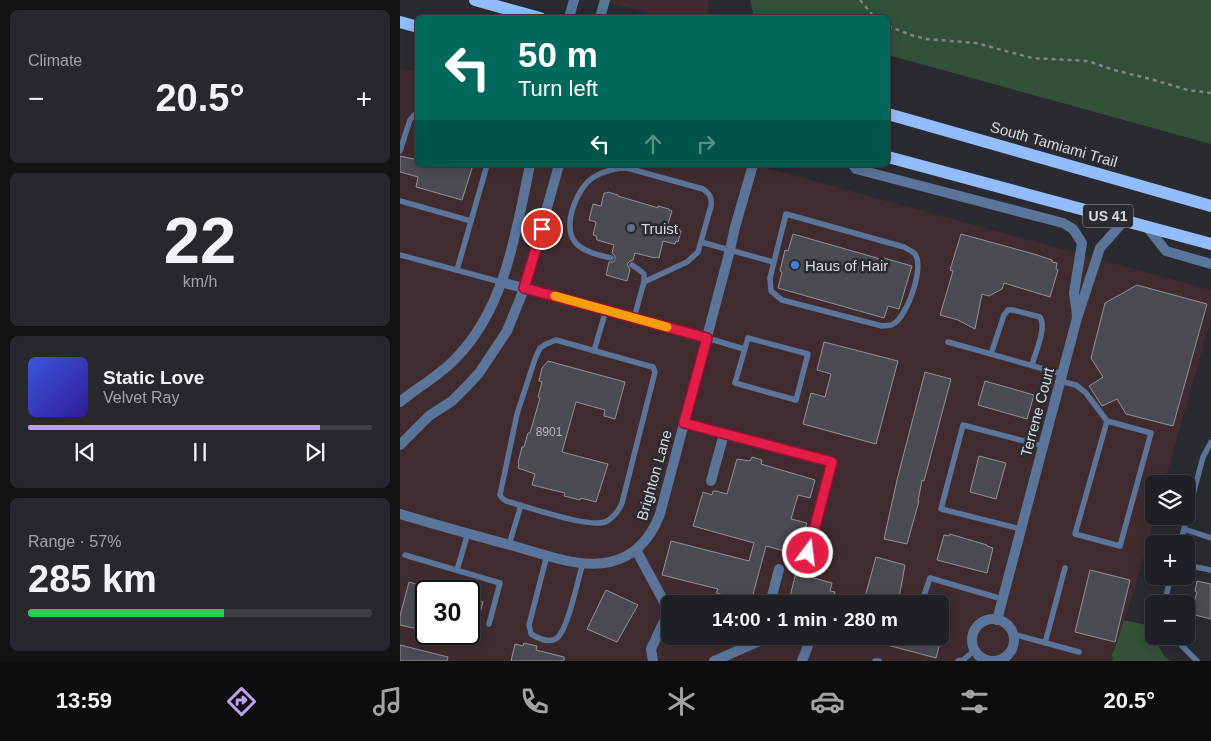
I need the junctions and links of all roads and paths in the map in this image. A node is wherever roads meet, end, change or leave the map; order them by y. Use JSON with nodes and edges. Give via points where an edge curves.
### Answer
{"nodes":[{"id":1,"x":476,"y":0,"type":"edge"},
{"id":2,"x":574,"y":0,"type":"edge"},
{"id":3,"x":605,"y":0,"type":"edge"},
{"id":4,"x":860,"y":0,"type":"edge"},
{"id":5,"x":529,"y":15,"type":"edge"},
{"id":6,"x":570,"y":15,"type":"edge"},
{"id":7,"x":601,"y":15,"type":"edge"},
{"id":8,"x":872,"y":15,"type":"edge"},
{"id":9,"x":400,"y":22,"type":"edge"},
{"id":10,"x":415,"y":26,"type":"edge"},
{"id":11,"x":890,"y":27,"type":"edge"},
{"id":12,"x":1211,"y":93,"type":"edge"},
{"id":13,"x":415,"y":114,"type":"edge"},
{"id":14,"x":890,"y":115,"type":"edge"},
{"id":15,"x":400,"y":151,"type":"edge"},
{"id":16,"x":890,"y":158,"type":"edge"},
{"id":17,"x":486,"y":167,"type":"edge"},
{"id":18,"x":530,"y":167,"type":"edge"},
{"id":19,"x":558,"y":167,"type":"edge"},
{"id":20,"x":752,"y":167,"type":"edge"},
{"id":21,"x":854,"y":167,"type":"edge"},
{"id":22,"x":400,"y":201,"type":"edge"},
{"id":23,"x":1211,"y":206,"type":"edge"},
{"id":24,"x":1124,"y":220,"type":"junction"},
{"id":25,"x":471,"y":221,"type":"junction"},
{"id":26,"x":1147,"y":227,"type":"junction"},
{"id":27,"x":701,"y":242,"type":"junction"},
{"id":28,"x":1211,"y":244,"type":"edge"},
{"id":29,"x":730,"y":250,"type":"junction"},
{"id":30,"x":400,"y":255,"type":"edge"},
{"id":31,"x":610,"y":258,"type":"dead end"},
{"id":32,"x":773,"y":262,"type":"junction"},
{"id":33,"x":1211,"y":264,"type":"edge"},
{"id":34,"x":632,"y":265,"type":"dead end"},
{"id":35,"x":457,"y":270,"type":"junction"},
{"id":36,"x":501,"y":282,"type":"junction"},
{"id":37,"x":644,"y":282,"type":"junction"},
{"id":38,"x":524,"y":288,"type":"junction"},
{"id":39,"x":606,"y":310,"type":"junction"},
{"id":40,"x":634,"y":318,"type":"junction"},
{"id":41,"x":1077,"y":318,"type":"junction"},
{"id":42,"x":707,"y":338,"type":"junction"},
{"id":43,"x":948,"y":342,"type":"dead end"},
{"id":44,"x":744,"y":349,"type":"junction"},
{"id":45,"x":594,"y":351,"type":"junction"},
{"id":46,"x":991,"y":354,"type":"junction"},
{"id":47,"x":1032,"y":365,"type":"junction"},
{"id":48,"x":1061,"y":378,"type":"junction"},
{"id":49,"x":400,"y":402,"type":"edge"},
{"id":50,"x":1106,"y":421,"type":"junction"},
{"id":51,"x":684,"y":423,"type":"junction"},
{"id":52,"x":724,"y":434,"type":"junction"},
{"id":53,"x":1211,"y":442,"type":"edge"},
{"id":54,"x":400,"y":445,"type":"edge"},
{"id":55,"x":1043,"y":446,"type":"junction"},
{"id":56,"x":711,"y":481,"type":"dead end"},
{"id":57,"x":521,"y":505,"type":"junction"},
{"id":58,"x":400,"y":514,"type":"edge"},
{"id":59,"x":1021,"y":529,"type":"junction"},
{"id":60,"x":1184,"y":529,"type":"junction"},
{"id":61,"x":468,"y":533,"type":"junction"},
{"id":62,"x":1182,"y":535,"type":"edge"},
{"id":63,"x":1211,"y":538,"type":"edge"},
{"id":64,"x":509,"y":545,"type":"junction"},
{"id":65,"x":636,"y":550,"type":"junction"},
{"id":66,"x":808,"y":553,"type":"dead end"},
{"id":67,"x":405,"y":555,"type":"dead end"},
{"id":68,"x":547,"y":555,"type":"junction"},
{"id":69,"x":582,"y":563,"type":"junction"},
{"id":70,"x":1195,"y":567,"type":"edge"},
{"id":71,"x":1065,"y":568,"type":"dead end"},
{"id":72,"x":779,"y":569,"type":"dead end"},
{"id":73,"x":457,"y":570,"type":"junction"},
{"id":74,"x":1211,"y":570,"type":"edge"},
{"id":75,"x":772,"y":595,"type":"edge"},
{"id":76,"x":925,"y":595,"type":"edge"},
{"id":77,"x":661,"y":596,"type":"edge"},
{"id":78,"x":1002,"y":599,"type":"junction"},
{"id":79,"x":997,"y":620,"type":"junction"},
{"id":80,"x":489,"y":624,"type":"dead end"},
{"id":81,"x":661,"y":628,"type":"edge"},
{"id":82,"x":1013,"y":634,"type":"junction"},
{"id":83,"x":1045,"y":643,"type":"junction"},
{"id":84,"x":750,"y":645,"type":"edge"},
{"id":85,"x":808,"y":645,"type":"edge"},
{"id":86,"x":1181,"y":645,"type":"edge"},
{"id":87,"x":975,"y":650,"type":"junction"},
{"id":88,"x":1079,"y":652,"type":"dead end"},
{"id":89,"x":1003,"y":660,"type":"edge"},
{"id":90,"x":653,"y":661,"type":"edge"},
{"id":91,"x":714,"y":661,"type":"edge"},
{"id":92,"x":802,"y":661,"type":"edge"},
{"id":93,"x":875,"y":661,"type":"edge"},
{"id":94,"x":879,"y":661,"type":"edge"},
{"id":95,"x":958,"y":661,"type":"edge"},
{"id":96,"x":1197,"y":661,"type":"edge"}],
"edges":[{"from":1,"to":5,"type":"main road"},
{"from":2,"to":6,"type":"street"},
{"from":3,"to":7,"type":"street"},
{"from":4,"to":8,"type":"path"},
{"from":9,"to":10,"type":"main road"},
{"from":11,"to":12,"type":"path","via":[[926,39],[976,43],[1032,58],[1088,61],[1188,90]]},
{"from":13,"to":15,"type":"lane"},
{"from":14,"to":23,"type":"main road","name":"South Tamiami Trail","number":"US 41"},
{"from":16,"to":24,"type":"main road","number":"US 41"},
{"from":17,"to":25,"type":"lane"},
{"from":18,"to":36,"type":"street"},
{"from":19,"to":38,"type":"street"},
{"from":20,"to":29,"type":"street","name":"Brighton Lane"},
{"from":21,"to":41,"type":"street","via":[[1073,229],[1082,243],[1074,293]]},
{"from":22,"to":25,"type":"lane"},
{"from":24,"to":26,"type":"main road","number":"US 41"},
{"from":24,"to":41,"type":"street","name":"Terrene Court","via":[[1100,248]]},
{"from":25,"to":35,"type":"lane"},
{"from":26,"to":28,"type":"main road","number":"US 41"},
{"from":26,"to":33,"type":"street","via":[[1166,251]]},
{"from":27,"to":29,"type":"lane"},
{"from":27,"to":31,"type":"lane","via":[[711,206],[709,193],[618,168],[592,178],[574,203],[570,220],[572,235],[578,245]]},
{"from":27,"to":37,"type":"lane","via":[[698,252],[687,262]]},
{"from":29,"to":32,"type":"lane"},
{"from":29,"to":42,"type":"street","name":"Brighton Lane"},
{"from":30,"to":35,"type":"lane"},
{"from":32,"to":32,"type":"lane","via":[[786,214],[904,247],[915,253],[918,274],[900,318],[893,324],[882,326],[782,300],[772,291]]},
{"from":34,"to":37,"type":"lane","via":[[644,274]]},
{"from":35,"to":36,"type":"lane"},
{"from":36,"to":38,"type":"street"},
{"from":36,"to":49,"type":"street","via":[[487,314],[467,346],[445,369]]},
{"from":37,"to":40,"type":"lane"},
{"from":38,"to":39,"type":"street"},
{"from":38,"to":54,"type":"street","via":[[506,331],[479,373],[452,401],[428,416]]},
{"from":39,"to":40,"type":"street"},
{"from":39,"to":45,"type":"lane"},
{"from":40,"to":42,"type":"street"},
{"from":41,"to":48,"type":"street","name":"Terrene Court"},
{"from":42,"to":44,"type":"lane"},
{"from":42,"to":51,"type":"street","name":"Brighton Lane"},
{"from":43,"to":46,"type":"lane"},
{"from":44,"to":44,"type":"lane","via":[[748,338],[808,354],[796,400],[735,383]]},
{"from":45,"to":57,"type":"lane","via":[[556,340],[540,348],[517,414],[500,495],[506,501]]},
{"from":45,"to":57,"type":"lane","via":[[654,367],[655,372],[622,503],[608,521],[593,524]]},
{"from":46,"to":47,"type":"lane"},
{"from":46,"to":47,"type":"lane","via":[[1008,310],[1040,317],[1042,331]]},
{"from":47,"to":48,"type":"lane"},
{"from":48,"to":50,"type":"lane","via":[[1086,393]]},
{"from":48,"to":55,"type":"street","name":"Terrene Court"},
{"from":50,"to":50,"type":"lane","via":[[1075,534],[1120,546],[1151,433]]},
{"from":51,"to":52,"type":"street"},
{"from":51,"to":65,"type":"street","name":"Brighton Lane","via":[[660,514],[654,528]]},
{"from":52,"to":56,"type":"street"},
{"from":52,"to":66,"type":"street","via":[[832,462]]},
{"from":53,"to":60,"type":"lane","via":[[1203,457]]},
{"from":55,"to":59,"type":"street","name":"Terrene Court"},
{"from":55,"to":59,"type":"lane","via":[[963,425],[941,509]]},
{"from":57,"to":64,"type":"lane"},
{"from":58,"to":61,"type":"street","name":"Brighton Lane"},
{"from":59,"to":78,"type":"street","name":"Terrene Court"},
{"from":60,"to":62,"type":"lane"},
{"from":60,"to":63,"type":"lane"},
{"from":61,"to":64,"type":"street","name":"Brighton Lane"},
{"from":61,"to":73,"type":"lane"},
{"from":64,"to":68,"type":"street","name":"Brighton Lane"},
{"from":65,"to":69,"type":"street","name":"Brighton Lane","via":[[609,562]]},
{"from":65,"to":77,"type":"street"},
{"from":67,"to":73,"type":"lane"},
{"from":68,"to":69,"type":"street","name":"Brighton Lane"},
{"from":68,"to":69,"type":"lane","via":[[529,625],[531,634],[538,638],[557,638],[565,626]]},
{"from":70,"to":74,"type":"lane"},
{"from":71,"to":83,"type":"lane"},
{"from":72,"to":75,"type":"street"},
{"from":73,"to":80,"type":"lane","via":[[500,583]]},
{"from":76,"to":78,"type":"lane","via":[[930,578]]},
{"from":78,"to":79,"type":"street","name":"Terrene Court"},
{"from":79,"to":82,"type":"street","via":[[1007,625]]},
{"from":79,"to":87,"type":"street","via":[[984,621],[975,631]]},
{"from":81,"to":90,"type":"street","via":[[651,650]]},
{"from":82,"to":83,"type":"lane"},
{"from":82,"to":89,"type":"street","via":[[1011,651]]},
{"from":83,"to":88,"type":"lane"},
{"from":84,"to":91,"type":"street"},
{"from":85,"to":92,"type":"street"},
{"from":86,"to":96,"type":"lane"},
{"from":87,"to":89,"type":"street","via":[[990,661]]},
{"from":87,"to":95,"type":"lane"},
{"from":93,"to":94,"type":"lane"}]}
